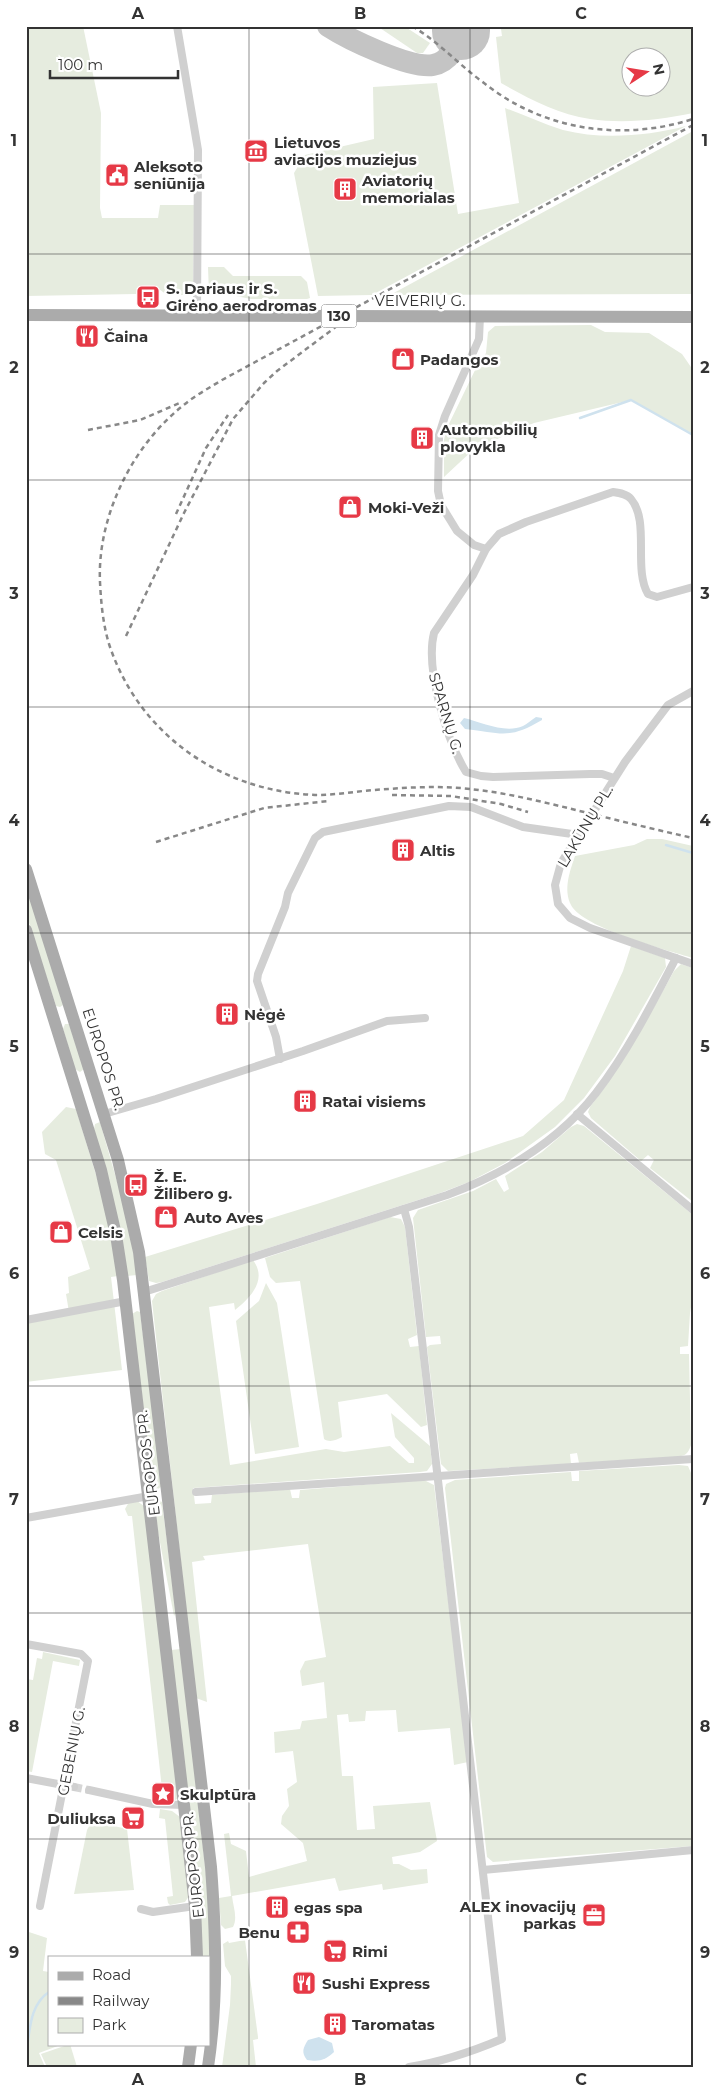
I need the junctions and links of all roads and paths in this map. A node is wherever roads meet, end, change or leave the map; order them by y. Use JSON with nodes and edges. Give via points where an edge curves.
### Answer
{"nodes":[{"id":1,"x":177,"y":26,"type":"edge"},
{"id":2,"x":26,"y":314,"type":"edge"},
{"id":3,"x":197,"y":314,"type":"junction"},
{"id":4,"x":480,"y":316,"type":"junction"},
{"id":5,"x":693,"y":317,"type":"edge"},
{"id":6,"x":486,"y":549,"type":"junction"},
{"id":7,"x":693,"y":587,"type":"edge"},
{"id":8,"x":693,"y":691,"type":"edge"},
{"id":9,"x":614,"y":778,"type":"junction"},
{"id":10,"x":579,"y":834,"type":"junction"},
{"id":11,"x":26,"y":869,"type":"edge"},
{"id":12,"x":26,"y":930,"type":"edge"},
{"id":13,"x":676,"y":958,"type":"junction"},
{"id":14,"x":693,"y":964,"type":"edge"},
{"id":15,"x":72,"y":1014,"type":"junction"},
{"id":16,"x":426,"y":1018,"type":"dead end"},
{"id":17,"x":54,"y":1019,"type":"junction"},
{"id":18,"x":280,"y":1059,"type":"junction"},
{"id":19,"x":104,"y":1114,"type":"junction"},
{"id":20,"x":577,"y":1114,"type":"junction"},
{"id":21,"x":86,"y":1120,"type":"junction"},
{"id":22,"x":404,"y":1209,"type":"junction"},
{"id":23,"x":693,"y":1210,"type":"edge"},
{"id":24,"x":144,"y":1295,"type":"junction"},
{"id":25,"x":126,"y":1301,"type":"junction"},
{"id":26,"x":26,"y":1320,"type":"edge"},
{"id":27,"x":693,"y":1459,"type":"edge"},
{"id":28,"x":438,"y":1477,"type":"junction"},
{"id":29,"x":196,"y":1492,"type":"dead end"},
{"id":30,"x":168,"y":1493,"type":"junction"},
{"id":31,"x":149,"y":1496,"type":"junction"},
{"id":32,"x":26,"y":1518,"type":"edge"},
{"id":33,"x":162,"y":1616,"type":"junction"},
{"id":34,"x":183,"y":1624,"type":"junction"},
{"id":35,"x":26,"y":1644,"type":"edge"},
{"id":36,"x":26,"y":1778,"type":"edge"},
{"id":37,"x":64,"y":1785,"type":"junction"},
{"id":38,"x":74,"y":1788,"type":"tunnel mouth"},
{"id":39,"x":89,"y":1790,"type":"tunnel mouth"},
{"id":40,"x":184,"y":1806,"type":"junction"},
{"id":41,"x":693,"y":1850,"type":"edge"},
{"id":42,"x":482,"y":1870,"type":"junction"},
{"id":43,"x":40,"y":1906,"type":"dead end"},
{"id":44,"x":195,"y":1906,"type":"junction"},
{"id":45,"x":141,"y":1909,"type":"dead end"},
{"id":46,"x":197,"y":1956,"type":"edge"},
{"id":47,"x":191,"y":2046,"type":"edge"},
{"id":48,"x":188,"y":2067,"type":"edge"},
{"id":49,"x":208,"y":2067,"type":"edge"},
{"id":50,"x":409,"y":2067,"type":"edge"}],
"edges":[{"from":1,"to":3,"type":"street","via":[[198,150]]},
{"from":2,"to":3,"type":"main road","name":"VEIVERIŲ G.","number":"130"},
{"from":3,"to":4,"type":"main road","name":"VEIVERIŲ G.","number":"130"},
{"from":4,"to":5,"type":"main road","name":"VEIVERIŲ G.","number":"130"},
{"from":4,"to":6,"type":"street","via":[[479,339],[438,435],[438,491],[441,505],[457,531],[474,545]]},
{"from":6,"to":7,"type":"street","name":"SPARNŲ G.","via":[[499,534],[526,522],[604,494],[621,493],[632,499],[638,518],[645,588],[657,597]]},
{"from":6,"to":9,"type":"street","name":"SPARNŲ G.","via":[[473,575],[434,633],[431,644],[439,701],[462,765],[466,772],[480,776],[602,774]]},
{"from":8,"to":9,"type":"street","name":"LAKŪNŲ PL.","via":[[668,705]]},
{"from":9,"to":10,"type":"street","name":"LAKŪNŲ PL."},
{"from":10,"to":13,"type":"street","name":"LAKŪNŲ PL.","via":[[561,863],[555,885],[558,904],[563,912],[590,928]]},
{"from":10,"to":18,"type":"street","via":[[524,827],[471,808],[449,806],[323,832],[315,838],[288,892],[258,974],[257,981]]},
{"from":11,"to":15,"type":"main road","name":"EUROPOS PR."},
{"from":12,"to":17,"type":"main road","name":"EUROPOS PR."},
{"from":13,"to":14,"type":"street","name":"LAKŪNŲ PL."},
{"from":13,"to":20,"type":"street","via":[[619,1060],[596,1094]]},
{"from":15,"to":17,"type":"main road"},
{"from":15,"to":19,"type":"main road","name":"EUROPOS PR."},
{"from":16,"to":18,"type":"street","via":[[387,1021]]},
{"from":17,"to":21,"type":"main road","name":"EUROPOS PR."},
{"from":18,"to":19,"type":"street"},
{"from":19,"to":21,"type":"main road"},
{"from":19,"to":24,"type":"main road","name":"EUROPOS PR.","via":[[127,1196]]},
{"from":20,"to":22,"type":"street","via":[[543,1144],[493,1175]]},
{"from":20,"to":23,"type":"street"},
{"from":21,"to":25,"type":"main road","name":"EUROPOS PR.","via":[[109,1201]]},
{"from":22,"to":24,"type":"street"},
{"from":22,"to":28,"type":"street","via":[[409,1227]]},
{"from":24,"to":25,"type":"main road"},
{"from":24,"to":30,"type":"main road","name":"EUROPOS PR."},
{"from":25,"to":26,"type":"street"},
{"from":25,"to":31,"type":"main road","name":"EUROPOS PR."},
{"from":27,"to":28,"type":"street"},
{"from":28,"to":29,"type":"street"},
{"from":28,"to":42,"type":"street"},
{"from":30,"to":31,"type":"main road"},
{"from":30,"to":34,"type":"main road","name":"EUROPOS PR."},
{"from":31,"to":32,"type":"street"},
{"from":31,"to":33,"type":"main road","name":"EUROPOS PR."},
{"from":33,"to":34,"type":"main road","via":[[174,1625]]},
{"from":33,"to":40,"type":"main road","name":"EUROPOS PR."},
{"from":34,"to":49,"type":"main road","name":"EUROPOS PR.","via":[[216,1936],[215,1997]]},
{"from":35,"to":37,"type":"street","name":"GEBENIŲ G.","via":[[81,1654],[88,1661]]},
{"from":36,"to":37,"type":"street"},
{"from":37,"to":38,"type":"street"},
{"from":37,"to":43,"type":"street","name":"GEBENIŲ G."},
{"from":39,"to":40,"type":"street","via":[[153,1804]]},
{"from":40,"to":44,"type":"main road","name":"EUROPOS PR."},
{"from":41,"to":42,"type":"street"},
{"from":42,"to":50,"type":"street","via":[[502,2039],[458,2057]]},
{"from":44,"to":45,"type":"street","via":[[153,1912]]},
{"from":44,"to":46,"type":"main road","name":"EUROPOS PR."},
{"from":47,"to":48,"type":"main road"}]}
